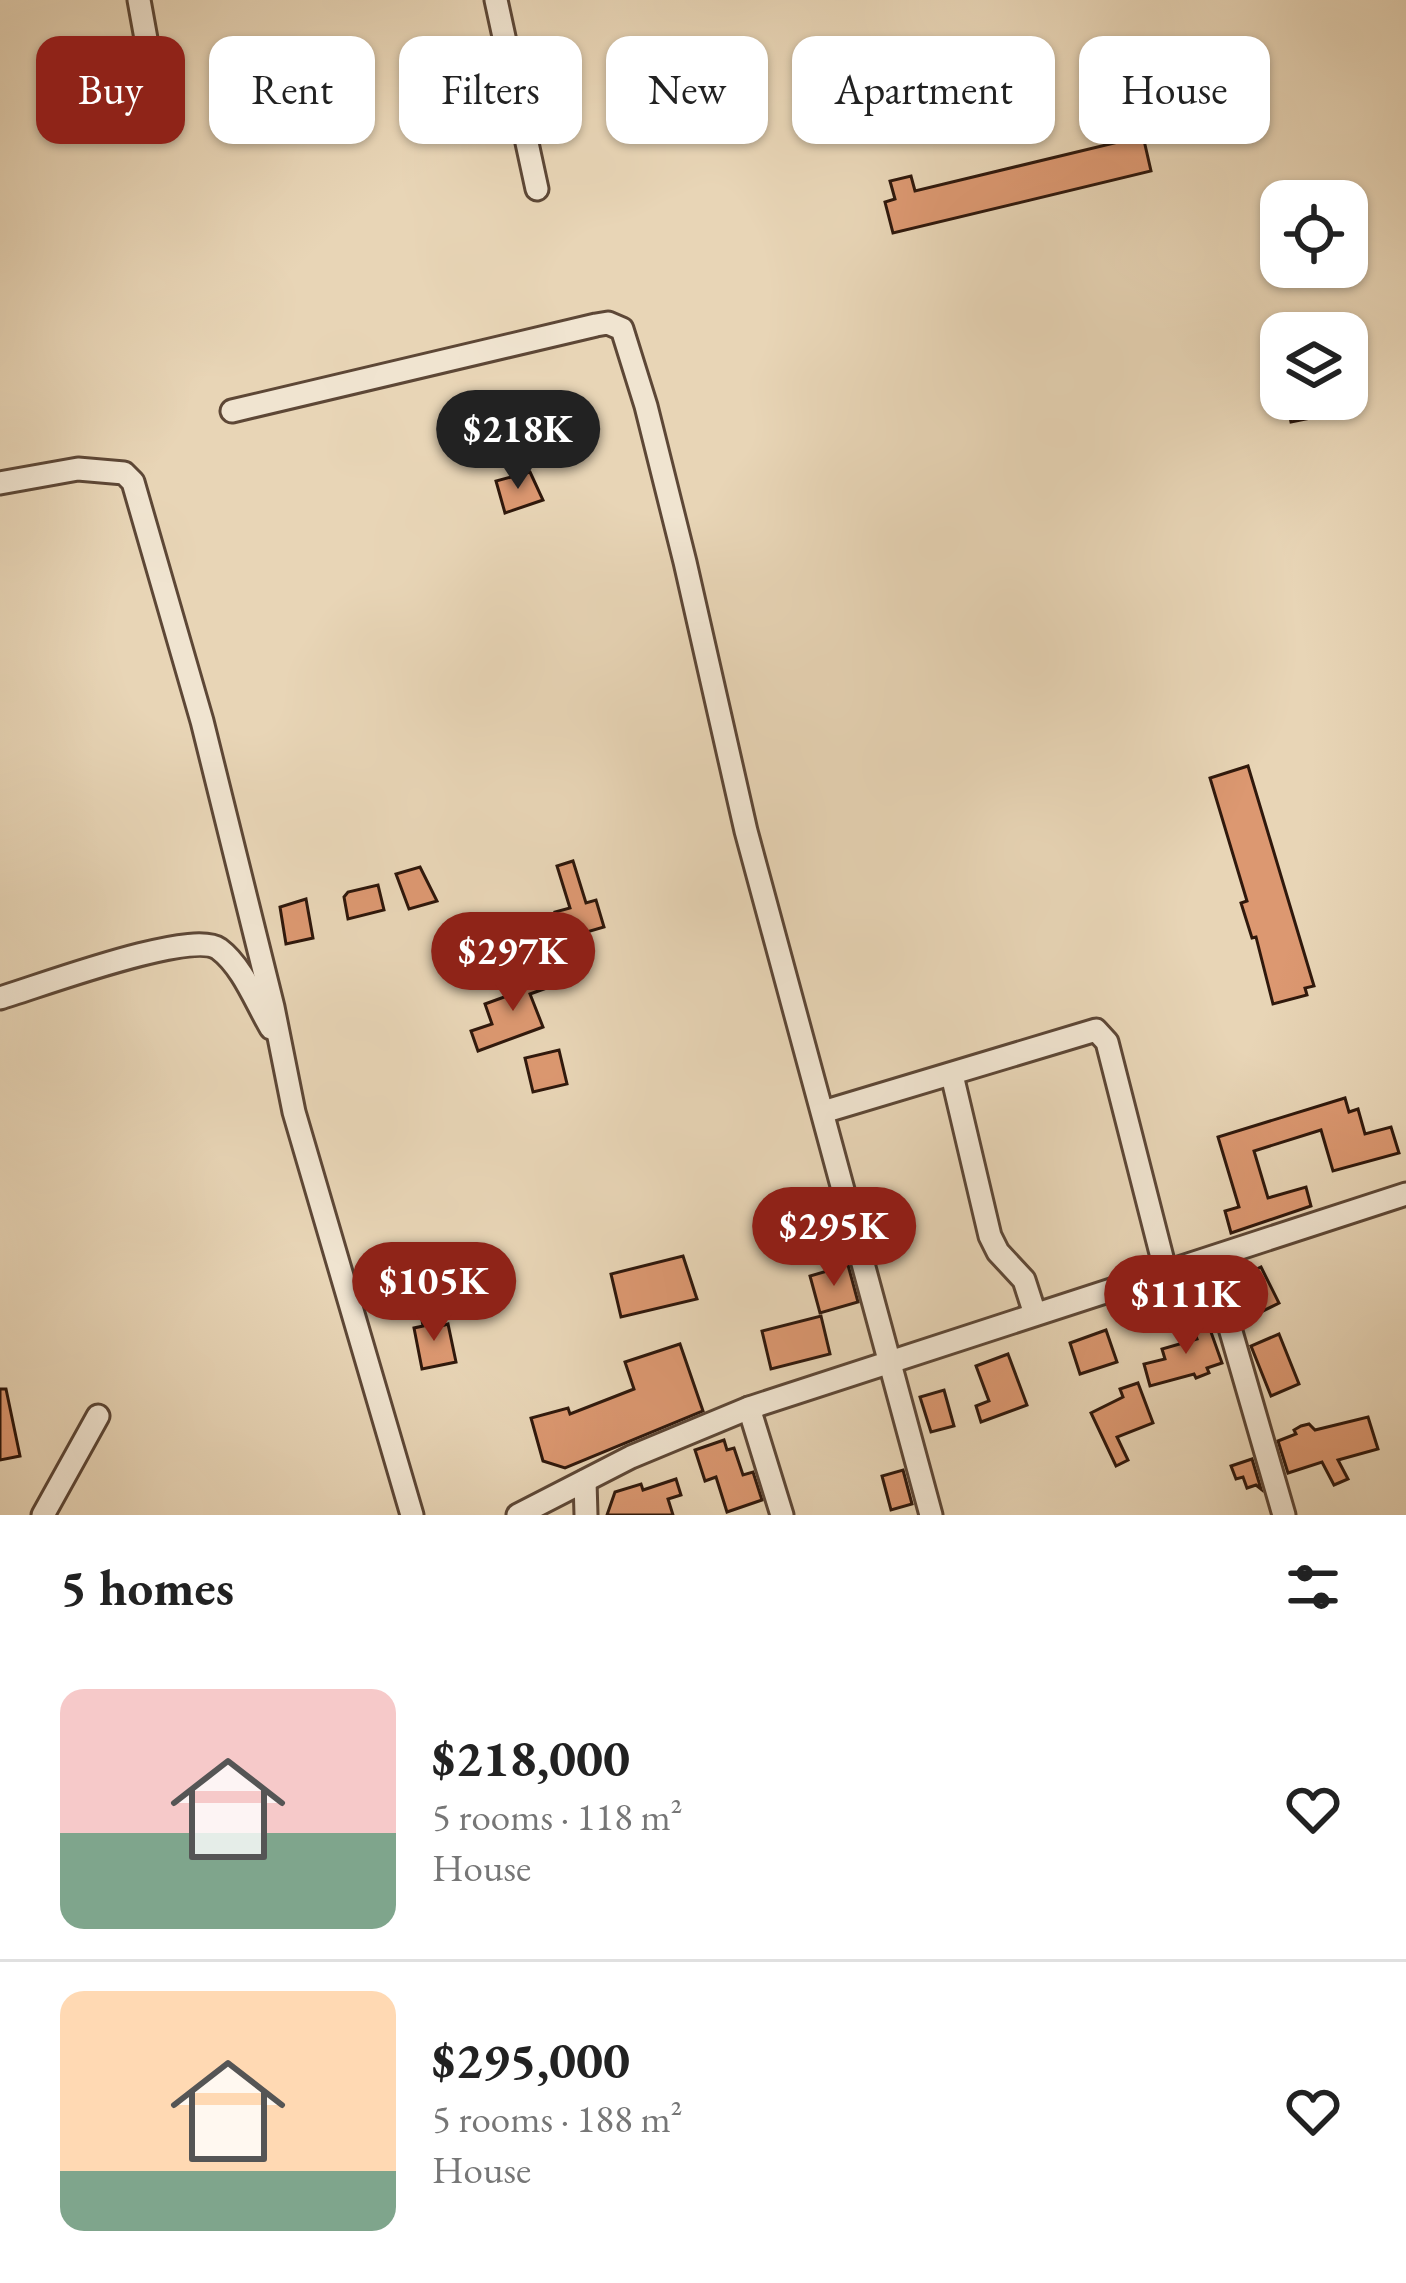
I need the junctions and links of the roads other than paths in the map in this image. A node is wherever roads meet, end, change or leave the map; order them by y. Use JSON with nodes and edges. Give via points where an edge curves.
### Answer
{"nodes":[{"id":1,"x":140,"y":0,"type":"edge"},
{"id":2,"x":496,"y":0,"type":"edge"},
{"id":3,"x":146,"y":36,"type":"edge"},
{"id":4,"x":537,"y":189,"type":"dead end"},
{"id":5,"x":232,"y":411,"type":"dead end"},
{"id":6,"x":0,"y":483,"type":"edge"},
{"id":7,"x":0,"y":998,"type":"edge"},
{"id":8,"x":282,"y":1048,"type":"junction"},
{"id":9,"x":952,"y":1075,"type":"junction"},
{"id":10,"x":823,"y":1112,"type":"junction"},
{"id":11,"x":1406,"y":1194,"type":"edge"},
{"id":12,"x":1210,"y":1259,"type":"junction"},
{"id":13,"x":1166,"y":1273,"type":"junction"},
{"id":14,"x":1035,"y":1315,"type":"junction"},
{"id":15,"x":889,"y":1361,"type":"junction"},
{"id":16,"x":748,"y":1408,"type":"junction"},
{"id":17,"x":98,"y":1416,"type":"dead end"},
{"id":18,"x":585,"y":1481,"type":"junction"},
{"id":19,"x":43,"y":1515,"type":"edge"},
{"id":20,"x":412,"y":1515,"type":"edge"},
{"id":21,"x":518,"y":1515,"type":"edge"},
{"id":22,"x":586,"y":1515,"type":"edge"},
{"id":23,"x":782,"y":1515,"type":"edge"},
{"id":24,"x":931,"y":1515,"type":"edge"},
{"id":25,"x":1284,"y":1515,"type":"edge"}],
"edges":[{"from":1,"to":3,"type":"street"},
{"from":2,"to":4,"type":"street"},
{"from":5,"to":10,"type":"street","via":[[573,330],[608,323],[622,329]]},
{"from":6,"to":8,"type":"street","via":[[78,469],[124,472],[134,482]]},
{"from":7,"to":8,"type":"street","via":[[203,943],[236,968]]},
{"from":8,"to":20,"type":"street","via":[[316,1193]]},
{"from":9,"to":10,"type":"street"},
{"from":9,"to":13,"type":"street","via":[[1102,1034]]},
{"from":9,"to":14,"type":"street","via":[[990,1235],[1020,1272]]},
{"from":10,"to":15,"type":"street"},
{"from":11,"to":12,"type":"street"},
{"from":12,"to":13,"type":"street"},
{"from":12,"to":25,"type":"street"},
{"from":13,"to":14,"type":"street"},
{"from":14,"to":15,"type":"street"},
{"from":15,"to":16,"type":"street"},
{"from":15,"to":24,"type":"street"},
{"from":16,"to":18,"type":"street"},
{"from":16,"to":23,"type":"street"},
{"from":17,"to":19,"type":"street"},
{"from":18,"to":21,"type":"street"},
{"from":18,"to":22,"type":"street"}]}
